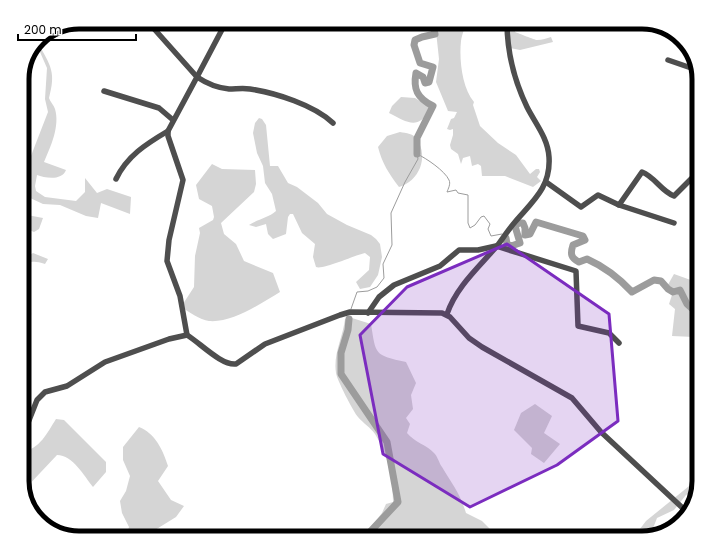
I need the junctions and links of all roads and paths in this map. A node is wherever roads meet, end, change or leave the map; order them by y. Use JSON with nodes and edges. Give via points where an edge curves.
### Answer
{"nodes":[{"id":1,"x":154,"y":29,"type":"edge"},
{"id":2,"x":222,"y":29,"type":"edge"},
{"id":3,"x":507,"y":29,"type":"edge"},
{"id":4,"x":668,"y":60,"type":"dead end"},
{"id":5,"x":691,"y":68,"type":"edge"},
{"id":6,"x":197,"y":77,"type":"junction"},
{"id":7,"x":104,"y":91,"type":"dead end"},
{"id":8,"x":173,"y":120,"type":"junction"},
{"id":9,"x":333,"y":123,"type":"dead end"},
{"id":10,"x":168,"y":131,"type":"junction"},
{"id":11,"x":692,"y":178,"type":"edge"},
{"id":12,"x":116,"y":179,"type":"dead end"},
{"id":13,"x":546,"y":182,"type":"junction"},
{"id":14,"x":619,"y":205,"type":"junction"},
{"id":15,"x":674,"y":223,"type":"dead end"},
{"id":16,"x":496,"y":246,"type":"junction"},
{"id":17,"x":368,"y":312,"type":"junction"},
{"id":18,"x":447,"y":314,"type":"junction"},
{"id":19,"x":187,"y":335,"type":"junction"},
{"id":20,"x":619,"y":343,"type":"dead end"},
{"id":21,"x":29,"y":419,"type":"edge"},
{"id":22,"x":683,"y":509,"type":"edge"}],
"edges":[{"from":1,"to":6,"type":"street"},
{"from":2,"to":6,"type":"street"},
{"from":3,"to":13,"type":"street","via":[[517,86],[548,147]]},
{"from":4,"to":5,"type":"street"},
{"from":6,"to":8,"type":"street"},
{"from":6,"to":9,"type":"street","via":[[227,89],[249,89],[278,95],[322,114]]},
{"from":7,"to":8,"type":"street","via":[[158,108]]},
{"from":8,"to":10,"type":"street"},
{"from":10,"to":12,"type":"street","via":[[129,158]]},
{"from":10,"to":19,"type":"street","via":[[183,180],[169,240],[167,261],[180,296]]},
{"from":11,"to":14,"type":"street","via":[[674,196],[642,172]]},
{"from":13,"to":14,"type":"street","via":[[581,206],[598,195]]},
{"from":13,"to":16,"type":"street","via":[[538,198]]},
{"from":14,"to":15,"type":"street"},
{"from":16,"to":17,"type":"street","via":[[478,250],[459,250],[440,266],[394,285]]},
{"from":16,"to":18,"type":"street","via":[[463,284]]},
{"from":16,"to":20,"type":"street","via":[[576,271],[578,326],[609,333]]},
{"from":17,"to":18,"type":"street"},
{"from":17,"to":19,"type":"street","via":[[350,312],[289,333],[231,365]]},
{"from":18,"to":22,"type":"street","via":[[469,338],[482,347],[572,398],[601,432]]},
{"from":19,"to":21,"type":"street","via":[[105,362],[67,386],[45,392],[34,406]]}]}
